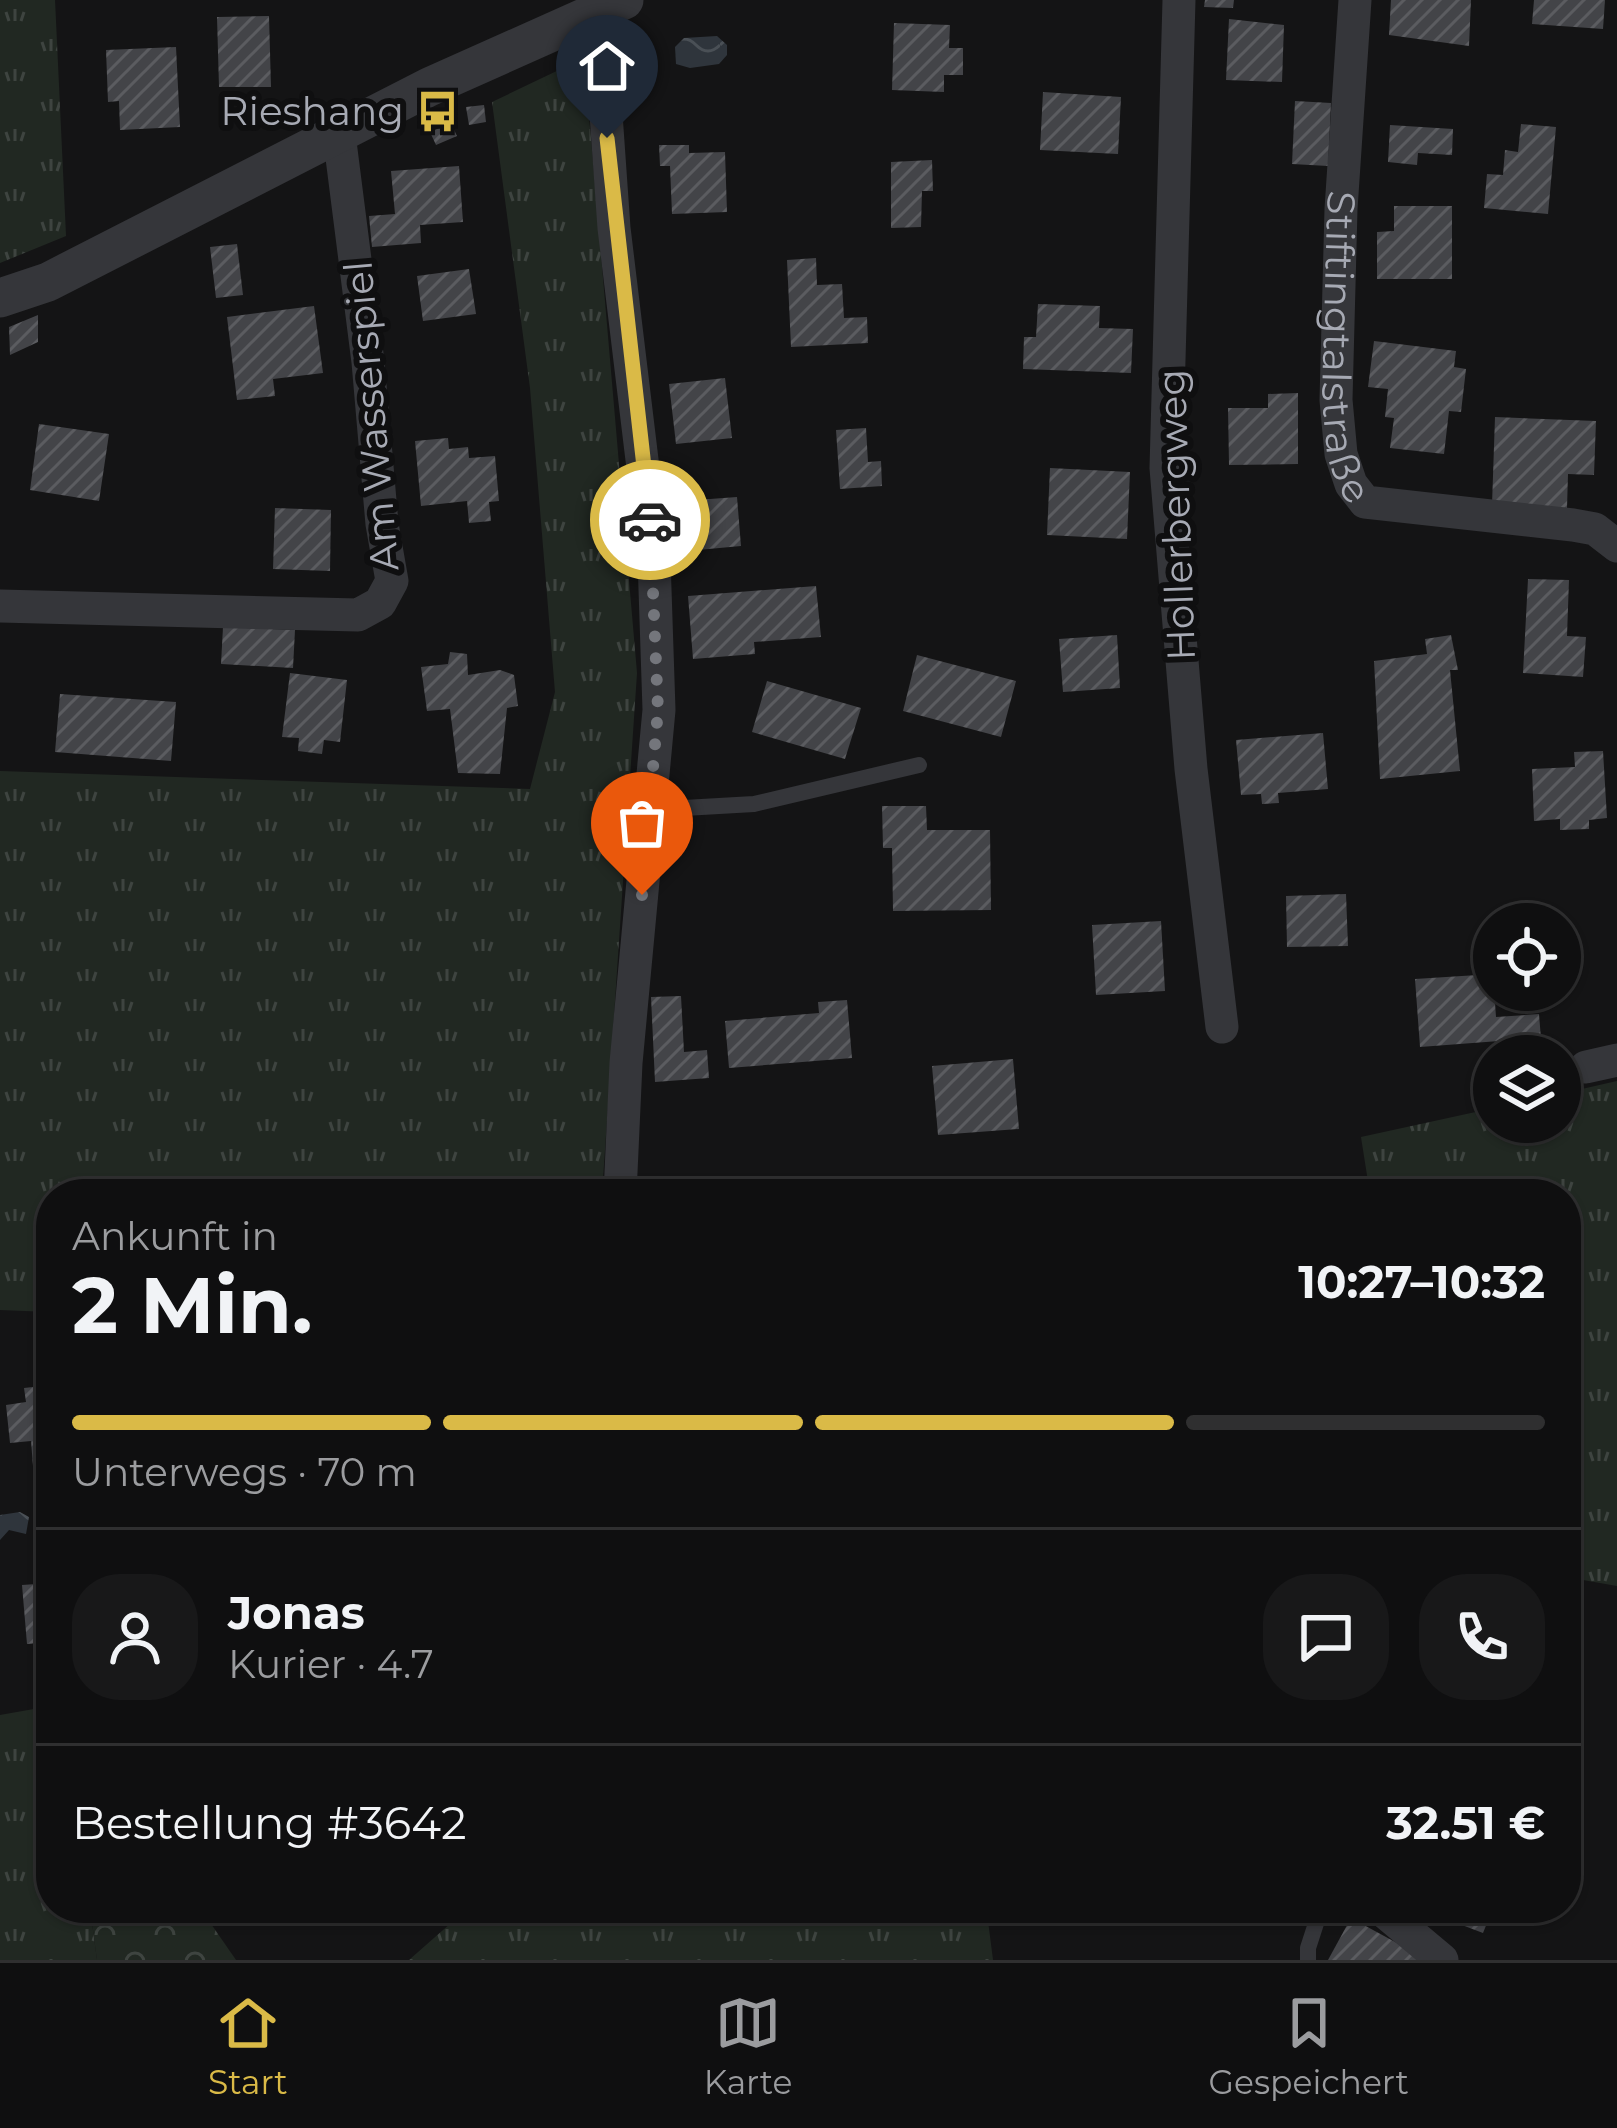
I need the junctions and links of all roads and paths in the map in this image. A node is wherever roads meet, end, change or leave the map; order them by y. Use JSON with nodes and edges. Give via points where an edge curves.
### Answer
{"nodes":[{"id":1,"x":1179,"y":0,"type":"edge"},
{"id":2,"x":1355,"y":0,"type":"edge"},
{"id":3,"x":607,"y":4,"type":"edge"},
{"id":4,"x":340,"y":134,"type":"junction"},
{"id":5,"x":0,"y":298,"type":"edge"},
{"id":6,"x":1617,"y":546,"type":"edge"},
{"id":7,"x":0,"y":606,"type":"edge"},
{"id":8,"x":919,"y":766,"type":"dead end"},
{"id":9,"x":649,"y":810,"type":"junction"},
{"id":10,"x":1222,"y":1027,"type":"dead end"},
{"id":11,"x":621,"y":1179,"type":"edge"},
{"id":12,"x":1316,"y":1923,"type":"edge"},
{"id":13,"x":1398,"y":1923,"type":"edge"},
{"id":14,"x":1308,"y":1960,"type":"edge"},
{"id":15,"x":1442,"y":1960,"type":"edge"}],
"edges":[{"from":1,"to":10,"type":"street","name":"Hollerbergweg","via":[[1166,468]]},
{"from":2,"to":6,"type":"street","name":"Stiftingtalstraße","via":[[1336,400],[1351,484],[1365,502],[1573,525]]},
{"from":3,"to":4,"type":"street"},
{"from":3,"to":9,"type":"street","via":[[614,227],[654,559],[658,710]]},
{"from":4,"to":5,"type":"street","via":[[48,282]]},
{"from":4,"to":7,"type":"street","name":"Am Wasserspiel","via":[[392,581],[380,603],[358,615]]},
{"from":8,"to":9,"type":"lane","via":[[754,804]]},
{"from":9,"to":11,"type":"street"},
{"from":12,"to":14,"type":"lane"},
{"from":13,"to":15,"type":"street"}]}
